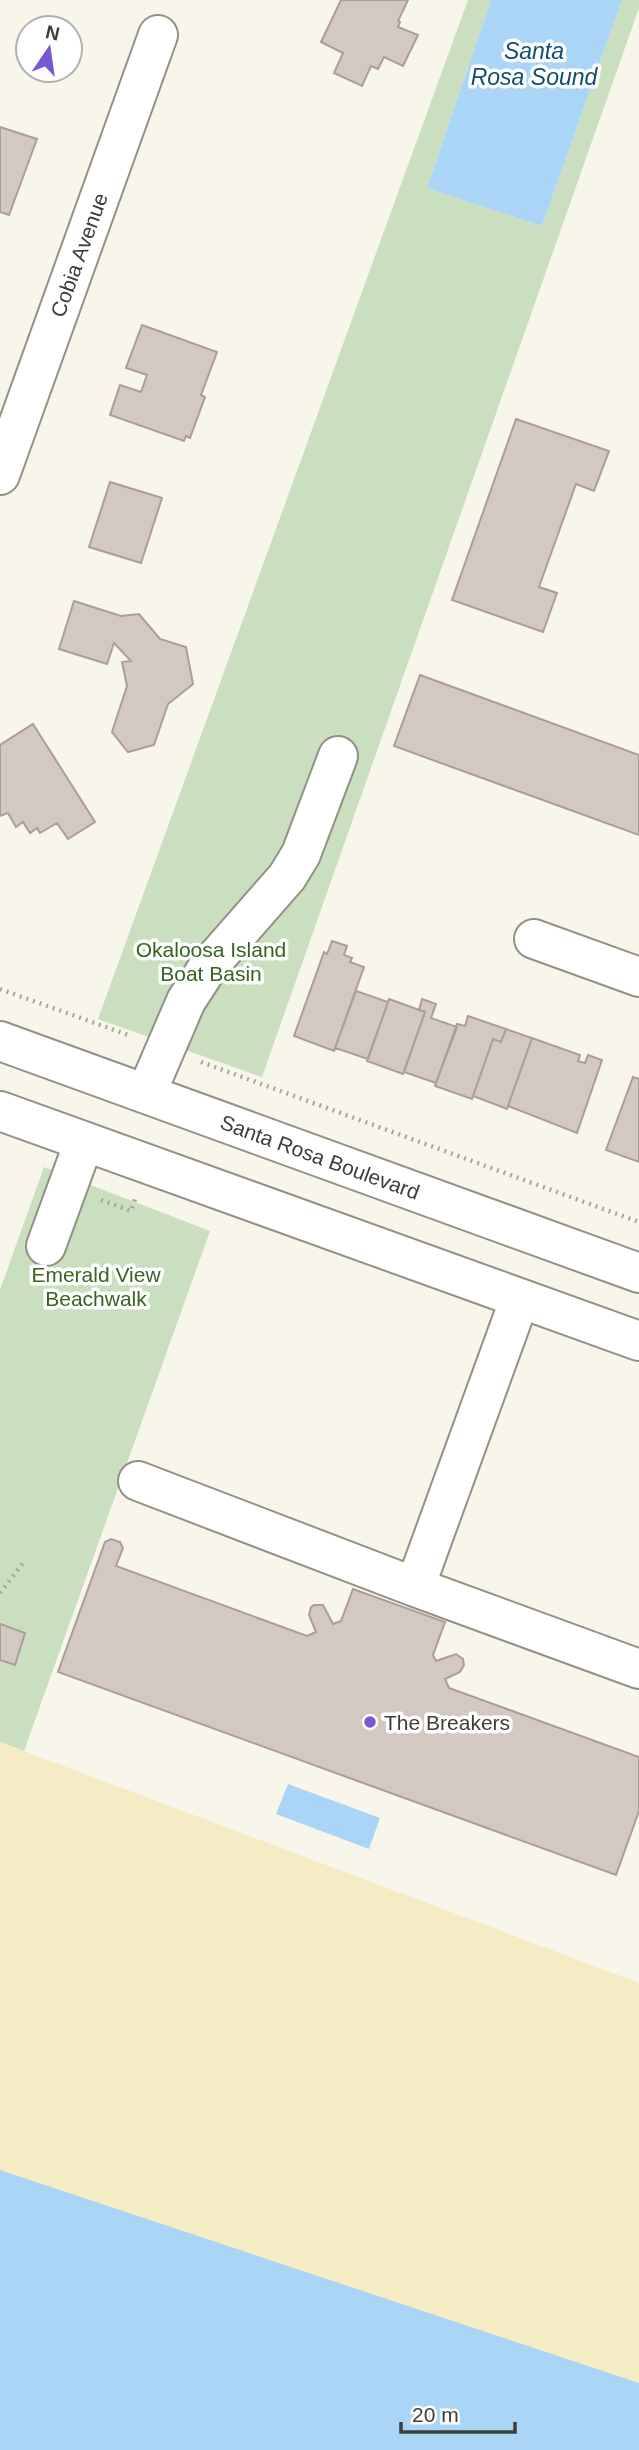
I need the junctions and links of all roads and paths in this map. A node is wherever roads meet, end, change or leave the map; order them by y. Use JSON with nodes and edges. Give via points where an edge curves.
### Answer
{"nodes":[{"id":1,"x":158,"y":34,"type":"dead end"},
{"id":2,"x":0,"y":475,"type":"edge"},
{"id":3,"x":338,"y":756,"type":"dead end"},
{"id":4,"x":534,"y":939,"type":"dead end"},
{"id":5,"x":639,"y":977,"type":"edge"},
{"id":6,"x":0,"y":989,"type":"edge"},
{"id":7,"x":0,"y":1041,"type":"edge"},
{"id":8,"x":165,"y":1049,"type":"junction"},
{"id":9,"x":146,"y":1094,"type":"junction"},
{"id":10,"x":0,"y":1111,"type":"edge"},
{"id":11,"x":84,"y":1142,"type":"junction"},
{"id":12,"x":639,"y":1222,"type":"edge"},
{"id":13,"x":46,"y":1246,"type":"dead end"},
{"id":14,"x":639,"y":1273,"type":"edge"},
{"id":15,"x":520,"y":1298,"type":"junction"},
{"id":16,"x":639,"y":1341,"type":"edge"},
{"id":17,"x":138,"y":1481,"type":"dead end"},
{"id":18,"x":23,"y":1563,"type":"dead end"},
{"id":19,"x":415,"y":1587,"type":"junction"},
{"id":20,"x":0,"y":1593,"type":"edge"},
{"id":21,"x":639,"y":1669,"type":"edge"}],
"edges":[{"from":1,"to":2,"type":"street","name":"Cobia Avenue"},
{"from":3,"to":8,"type":"street","via":[[301,854],[287,877],[208,967],[186,1001]]},
{"from":4,"to":5,"type":"street"},
{"from":6,"to":8,"type":"path"},
{"from":7,"to":9,"type":"street","name":"Santa Rosa Boulevard"},
{"from":8,"to":9,"type":"street"},
{"from":8,"to":12,"type":"path"},
{"from":9,"to":14,"type":"street","name":"Santa Rosa Boulevard"},
{"from":10,"to":11,"type":"street"},
{"from":11,"to":13,"type":"street"},
{"from":11,"to":15,"type":"street"},
{"from":15,"to":16,"type":"street"},
{"from":15,"to":19,"type":"street"},
{"from":17,"to":19,"type":"street"},
{"from":18,"to":20,"type":"path"},
{"from":19,"to":21,"type":"street"}]}
